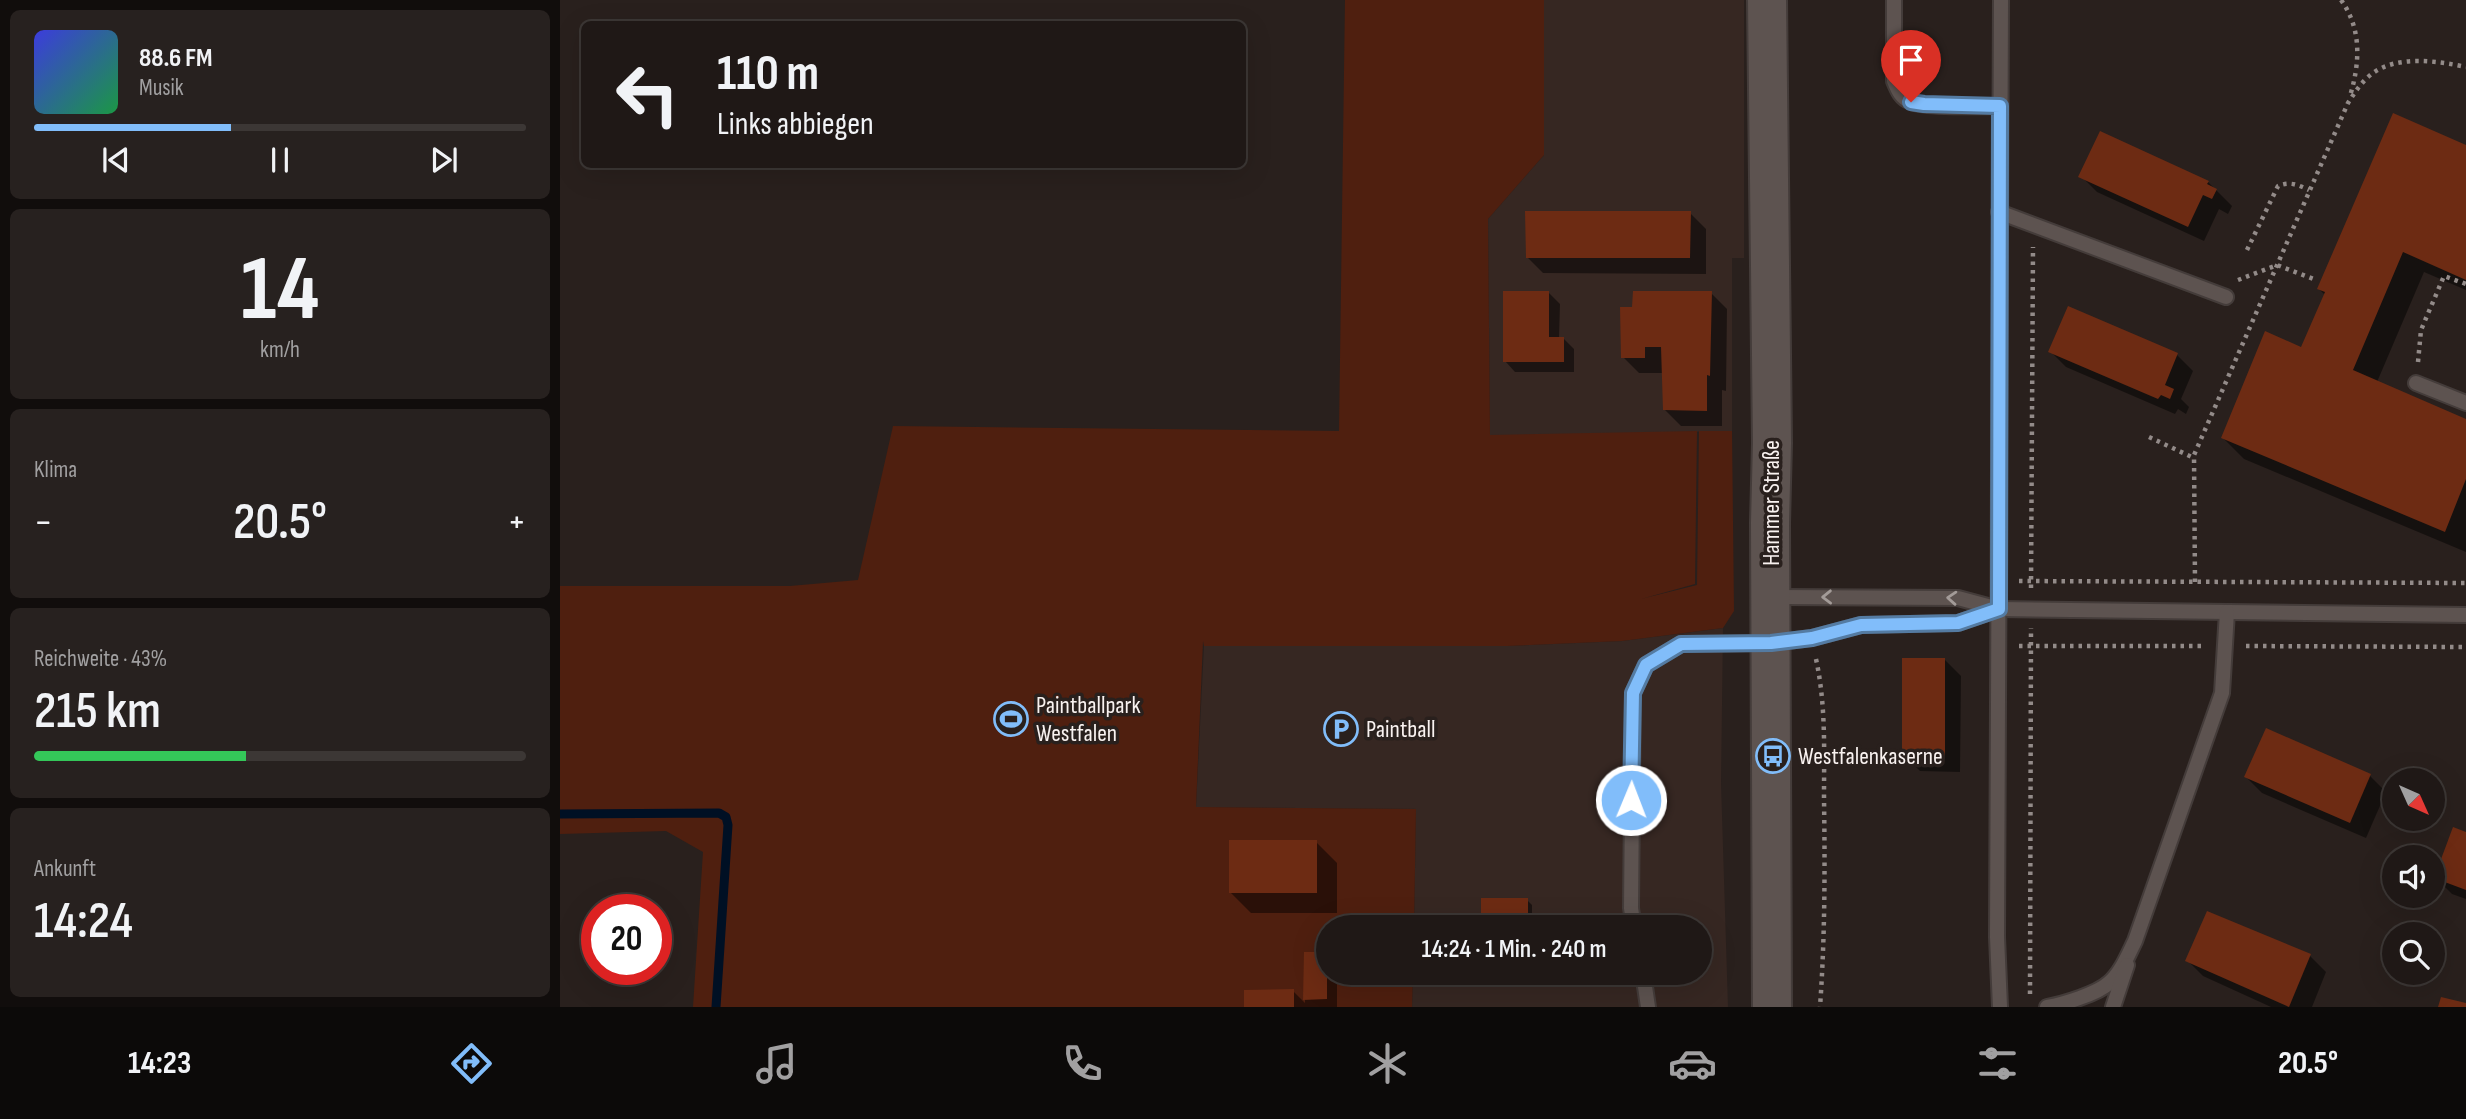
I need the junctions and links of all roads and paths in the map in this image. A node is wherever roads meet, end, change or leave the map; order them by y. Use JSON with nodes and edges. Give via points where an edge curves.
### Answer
{"nodes":[{"id":1,"x":1767,"y":0,"type":"edge"},
{"id":2,"x":1894,"y":0,"type":"edge"},
{"id":3,"x":2001,"y":0,"type":"edge"},
{"id":4,"x":2341,"y":0,"type":"edge"},
{"id":5,"x":2466,"y":67,"type":"edge"},
{"id":6,"x":2348,"y":103,"type":"junction"},
{"id":7,"x":2000,"y":106,"type":"junction"},
{"id":8,"x":2309,"y":190,"type":"junction"},
{"id":9,"x":1999,"y":212,"type":"junction"},
{"id":10,"x":2247,"y":250,"type":"dead end"},
{"id":11,"x":2277,"y":265,"type":"junction"},
{"id":12,"x":2316,"y":280,"type":"dead end"},
{"id":13,"x":2466,"y":285,"type":"edge"},
{"id":14,"x":2210,"y":290,"type":"junction"},
{"id":15,"x":2226,"y":297,"type":"dead end"},
{"id":16,"x":2416,"y":383,"type":"joint"},
{"id":17,"x":2466,"y":403,"type":"edge"},
{"id":18,"x":2149,"y":437,"type":"dead end"},
{"id":19,"x":2194,"y":458,"type":"junction"},
{"id":20,"x":1998,"y":581,"type":"junction"},
{"id":21,"x":2195,"y":582,"type":"junction"},
{"id":22,"x":2466,"y":583,"type":"edge"},
{"id":23,"x":1771,"y":597,"type":"junction"},
{"id":24,"x":1999,"y":609,"type":"junction"},
{"id":25,"x":2227,"y":612,"type":"junction"},
{"id":26,"x":2466,"y":615,"type":"edge"},
{"id":27,"x":1812,"y":638,"type":"junction"},
{"id":28,"x":1771,"y":643,"type":"junction"},
{"id":29,"x":1998,"y":646,"type":"junction"},
{"id":30,"x":2226,"y":646,"type":"junction"},
{"id":31,"x":2466,"y":647,"type":"edge"},
{"id":32,"x":1632,"y":915,"type":"edge"},
{"id":33,"x":2135,"y":941,"type":"junction"},
{"id":34,"x":1645,"y":985,"type":"edge"},
{"id":35,"x":1648,"y":1007,"type":"edge"},
{"id":36,"x":1772,"y":1007,"type":"edge"},
{"id":37,"x":1820,"y":1007,"type":"edge"},
{"id":38,"x":2000,"y":1007,"type":"edge"},
{"id":39,"x":2048,"y":1007,"type":"edge"},
{"id":40,"x":2113,"y":1007,"type":"edge"}],
"edges":[{"from":1,"to":23,"type":"main road","name":"Hammer Straße"},
{"from":2,"to":7,"type":"lane","via":[[1894,81],[1899,94],[1924,104]]},
{"from":3,"to":7,"type":"lane"},
{"from":4,"to":6,"type":"path","via":[[2353,22],[2358,57]]},
{"from":5,"to":6,"type":"path","via":[[2405,62],[2375,71]]},
{"from":6,"to":8,"type":"path"},
{"from":7,"to":9,"type":"lane"},
{"from":8,"to":10,"type":"path","via":[[2295,183],[2278,186]]},
{"from":8,"to":11,"type":"path"},
{"from":9,"to":14,"type":"lane"},
{"from":9,"to":20,"type":"lane"},
{"from":11,"to":12,"type":"path"},
{"from":11,"to":14,"type":"path"},
{"from":11,"to":19,"type":"path"},
{"from":13,"to":16,"type":"path","via":[[2444,276],[2421,330]]},
{"from":14,"to":15,"type":"lane"},
{"from":16,"to":17,"type":"lane"},
{"from":18,"to":19,"type":"path"},
{"from":19,"to":21,"type":"path"},
{"from":20,"to":21,"type":"path"},
{"from":20,"to":24,"type":"lane"},
{"from":21,"to":22,"type":"path"},
{"from":24,"to":23,"type":"lane","one_way":true,"via":[[1958,598]]},
{"from":23,"to":28,"type":"main road","name":"Hammer Straße"},
{"from":24,"to":25,"type":"lane"},
{"from":24,"to":27,"type":"lane","via":[[1958,623],[1861,625]]},
{"from":24,"to":29,"type":"lane"},
{"from":25,"to":26,"type":"lane"},
{"from":25,"to":30,"type":"lane"},
{"from":27,"to":28,"type":"lane"},
{"from":27,"to":37,"type":"path","via":[[1823,691],[1825,946]]},
{"from":28,"to":32,"type":"lane","via":[[1681,644],[1646,665],[1633,693]]},
{"from":28,"to":36,"type":"main road","name":"Hammer Straße"},
{"from":29,"to":30,"type":"path"},
{"from":29,"to":38,"type":"lane"},
{"from":30,"to":31,"type":"path"},
{"from":30,"to":33,"type":"lane","via":[[2222,693]]},
{"from":33,"to":39,"type":"lane","via":[[2108,984]]},
{"from":33,"to":40,"type":"lane"},
{"from":34,"to":35,"type":"lane"}]}
